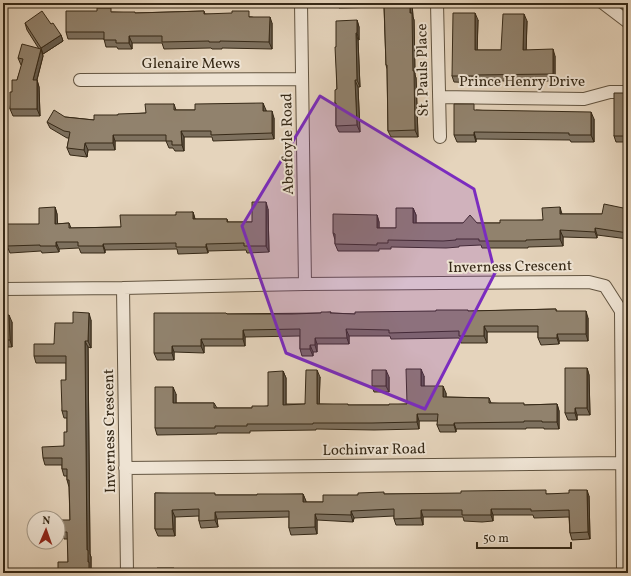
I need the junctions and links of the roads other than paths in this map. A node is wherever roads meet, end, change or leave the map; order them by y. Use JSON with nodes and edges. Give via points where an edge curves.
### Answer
{"nodes":[{"id":1,"x":301,"y":3,"type":"edge"},
{"id":2,"x":437,"y":3,"type":"edge"},
{"id":3,"x":603,"y":3,"type":"edge"},
{"id":4,"x":628,"y":22,"type":"edge"},
{"id":5,"x":302,"y":79,"type":"junction"},
{"id":6,"x":80,"y":80,"type":"dead end"},
{"id":7,"x":628,"y":92,"type":"edge"},
{"id":8,"x":439,"y":97,"type":"junction"},
{"id":9,"x":440,"y":137,"type":"dead end"},
{"id":10,"x":306,"y":284,"type":"junction"},
{"id":11,"x":123,"y":288,"type":"junction"},
{"id":12,"x":3,"y":289,"type":"edge"},
{"id":13,"x":622,"y":463,"type":"junction"},
{"id":14,"x":125,"y":468,"type":"junction"},
{"id":15,"x":127,"y":573,"type":"edge"},
{"id":16,"x":623,"y":573,"type":"edge"}],
"edges":[{"from":1,"to":5,"type":"street","name":"Aberfoyle Road"},
{"from":2,"to":8,"type":"street","name":"St. Pauls Place"},
{"from":3,"to":4,"type":"street"},
{"from":5,"to":6,"type":"street","name":"Glenaire Mews"},
{"from":5,"to":10,"type":"street","name":"Aberfoyle Road"},
{"from":7,"to":8,"type":"street","name":"Prince Henry Drive","via":[[610,92],[584,99]]},
{"from":8,"to":9,"type":"street","name":"St. Pauls Place"},
{"from":10,"to":11,"type":"street","name":"Inverness Crescent"},
{"from":10,"to":13,"type":"street","name":"Inverness Crescent","via":[[589,282],[605,286],[621,311]]},
{"from":11,"to":12,"type":"street","name":"Inverness Crescent"},
{"from":11,"to":14,"type":"street","name":"Inverness Crescent"},
{"from":13,"to":14,"type":"street","name":"Lochinvar Road"},
{"from":13,"to":16,"type":"street","name":"Inverness Crescent"},
{"from":14,"to":15,"type":"street","name":"Inverness Crescent"}]}
